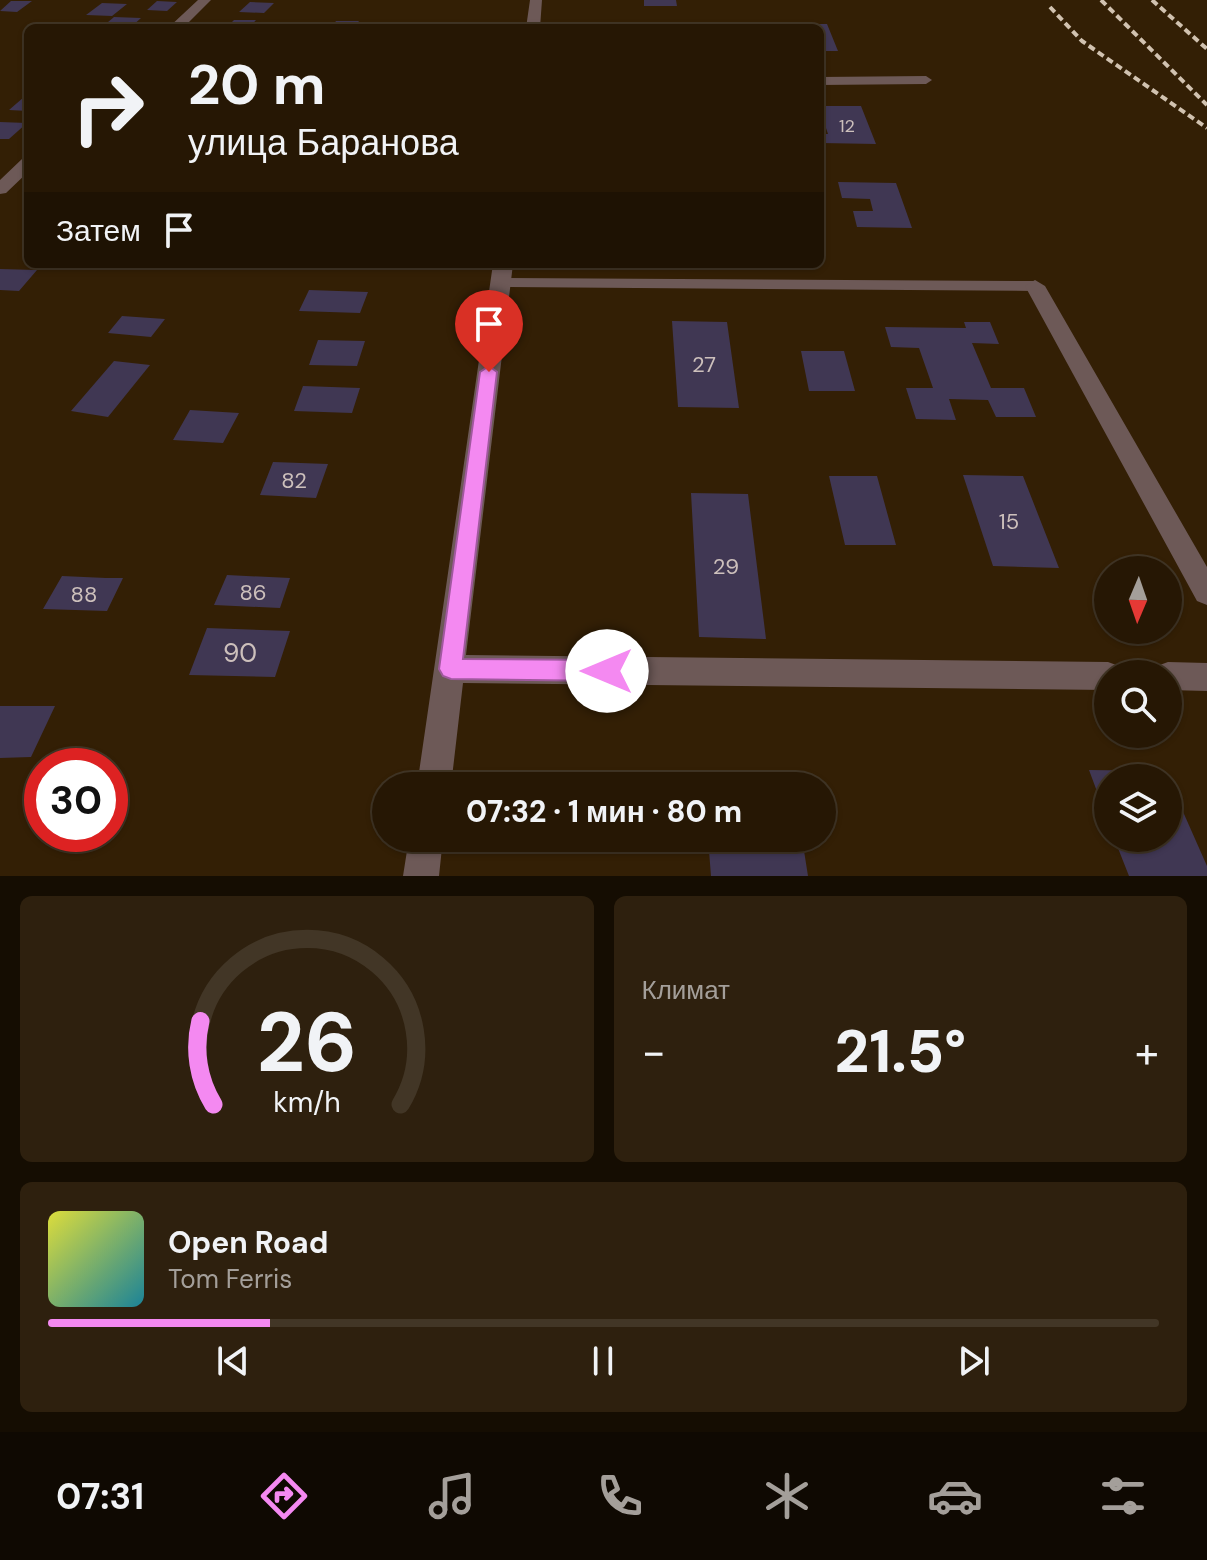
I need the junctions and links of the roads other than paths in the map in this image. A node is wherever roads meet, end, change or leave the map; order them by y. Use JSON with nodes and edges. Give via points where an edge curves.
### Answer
{"nodes":[{"id":1,"x":205,"y":0,"type":"edge"},
{"id":2,"x":536,"y":0,"type":"edge"},
{"id":3,"x":179,"y":24,"type":"edge"},
{"id":4,"x":533,"y":24,"type":"edge"},
{"id":5,"x":926,"y":80,"type":"dead end"},
{"id":6,"x":824,"y":81,"type":"edge"},
{"id":7,"x":24,"y":167,"type":"edge"},
{"id":8,"x":0,"y":189,"type":"edge"},
{"id":9,"x":501,"y":273,"type":"edge"},
{"id":10,"x":1035,"y":286,"type":"joint"},
{"id":11,"x":1207,"y":593,"type":"edge"},
{"id":12,"x":451,"y":669,"type":"junction"},
{"id":13,"x":1094,"y":676,"type":"edge"},
{"id":14,"x":1182,"y":676,"type":"edge"},
{"id":15,"x":1207,"y":677,"type":"edge"},
{"id":16,"x":436,"y":772,"type":"edge"},
{"id":17,"x":424,"y":852,"type":"edge"},
{"id":18,"x":421,"y":876,"type":"edge"}],
"edges":[{"from":1,"to":3,"type":"street"},
{"from":2,"to":4,"type":"street"},
{"from":5,"to":6,"type":"lane"},
{"from":7,"to":8,"type":"street"},
{"from":9,"to":10,"type":"lane"},
{"from":9,"to":12,"type":"street"},
{"from":10,"to":11,"type":"street"},
{"from":12,"to":13,"type":"street"},
{"from":12,"to":16,"type":"street"},
{"from":14,"to":15,"type":"street"},
{"from":17,"to":18,"type":"street"}]}
